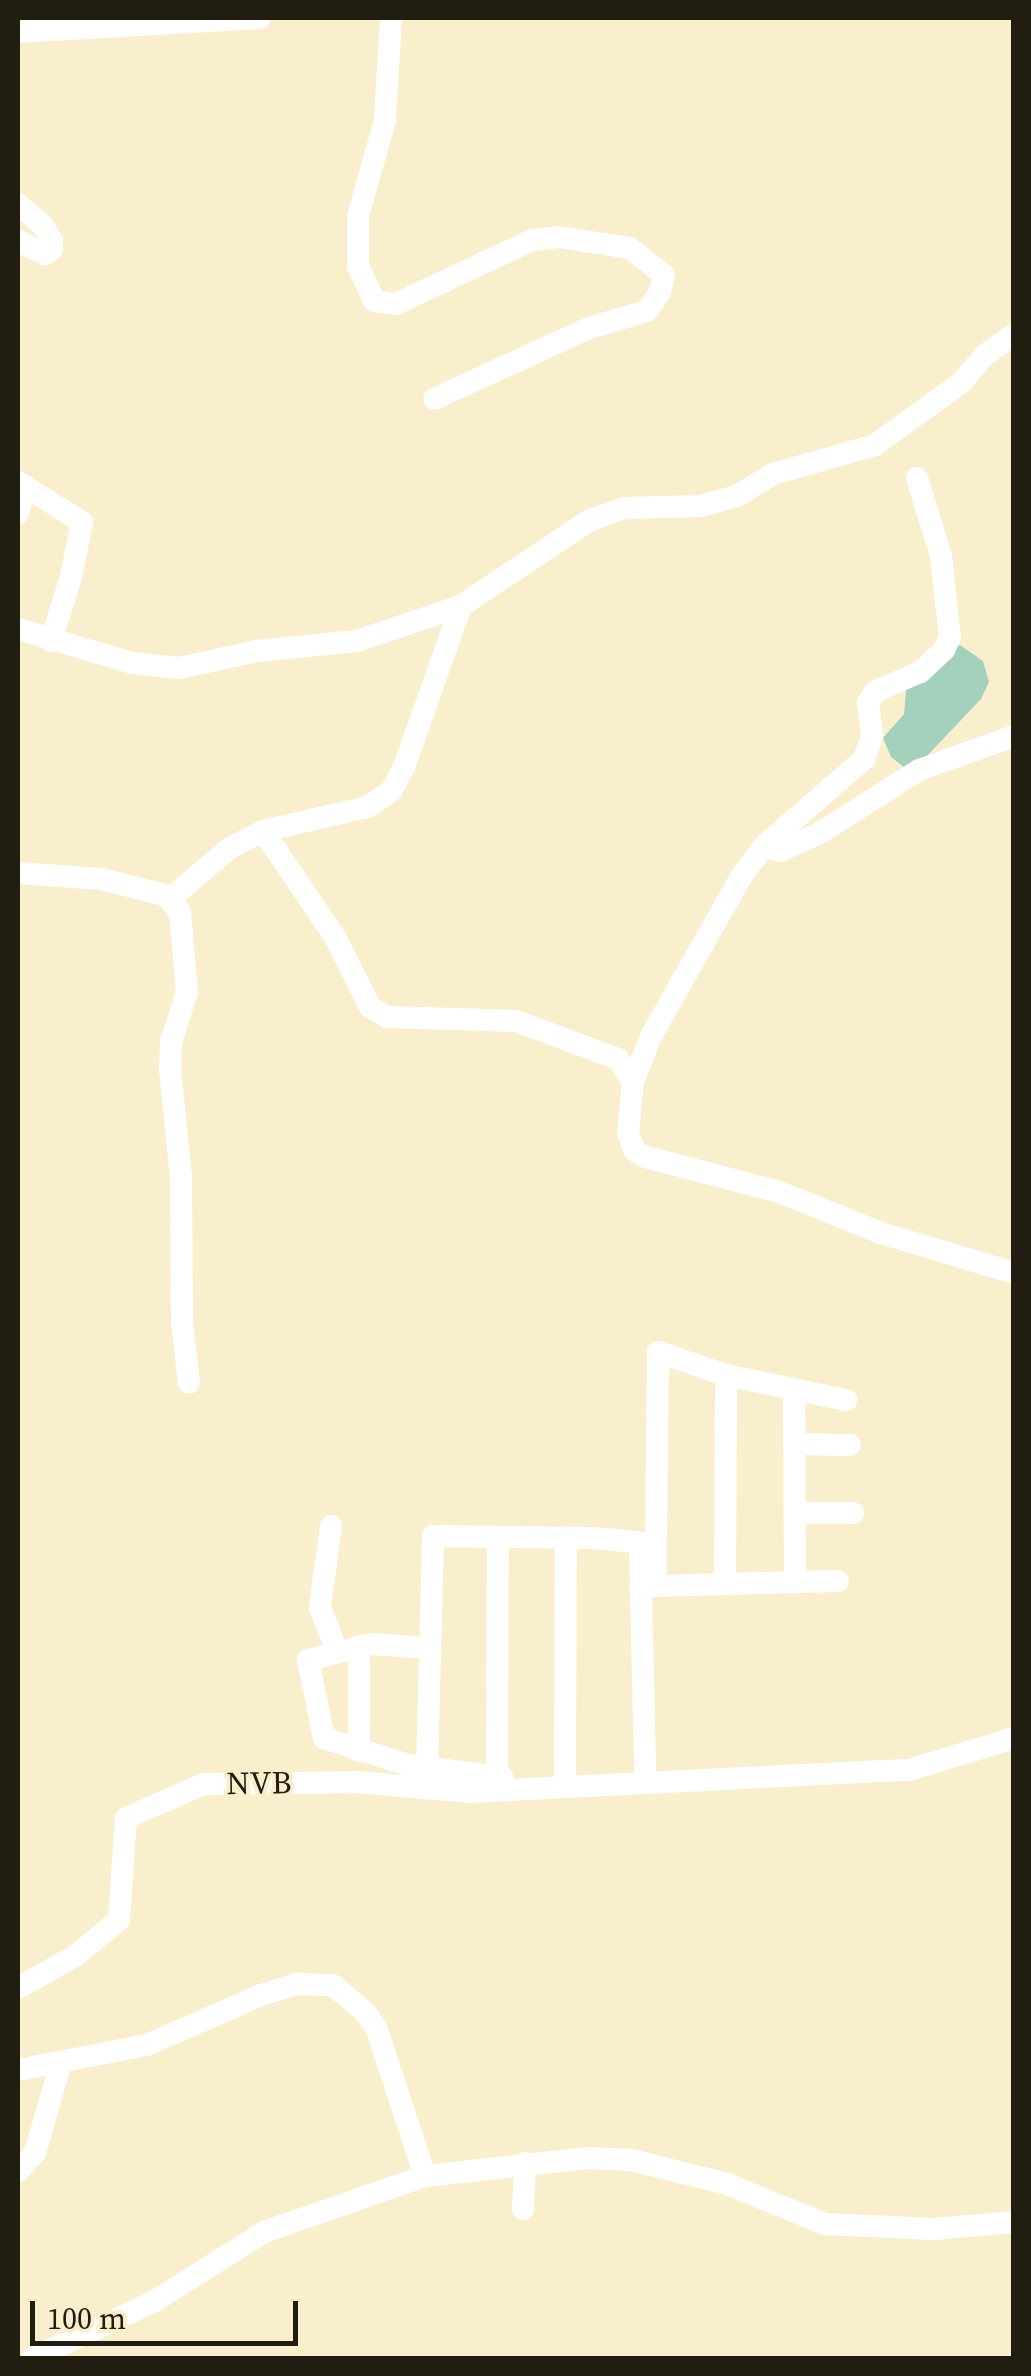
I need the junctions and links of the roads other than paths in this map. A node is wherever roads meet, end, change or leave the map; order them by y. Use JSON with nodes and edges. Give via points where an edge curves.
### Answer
{"nodes":[{"id":1,"x":246,"y":18,"type":"edge"},
{"id":2,"x":260,"y":18,"type":"edge"},
{"id":3,"x":391,"y":18,"type":"edge"},
{"id":4,"x":138,"y":21,"type":"edge"},
{"id":5,"x":18,"y":32,"type":"edge"},
{"id":6,"x":18,"y":204,"type":"edge"},
{"id":7,"x":18,"y":241,"type":"edge"},
{"id":8,"x":1014,"y":334,"type":"edge"},
{"id":9,"x":434,"y":399,"type":"dead end"},
{"id":10,"x":916,"y":478,"type":"dead end"},
{"id":11,"x":22,"y":484,"type":"edge"},
{"id":12,"x":18,"y":513,"type":"edge"},
{"id":13,"x":461,"y":606,"type":"junction"},
{"id":14,"x":18,"y":629,"type":"edge"},
{"id":15,"x":51,"y":641,"type":"junction"},
{"id":16,"x":1014,"y":736,"type":"edge"},
{"id":17,"x":263,"y":831,"type":"junction"},
{"id":18,"x":764,"y":846,"type":"junction"},
{"id":19,"x":18,"y":874,"type":"edge"},
{"id":20,"x":171,"y":898,"type":"junction"},
{"id":21,"x":633,"y":1082,"type":"junction"},
{"id":22,"x":1014,"y":1273,"type":"edge"},
{"id":23,"x":726,"y":1376,"type":"junction"},
{"id":24,"x":189,"y":1382,"type":"dead end"},
{"id":25,"x":794,"y":1392,"type":"junction"},
{"id":26,"x":846,"y":1400,"type":"dead end"},
{"id":27,"x":794,"y":1444,"type":"junction"},
{"id":28,"x":850,"y":1445,"type":"dead end"},
{"id":29,"x":853,"y":1512,"type":"dead end"},
{"id":30,"x":795,"y":1513,"type":"junction"},
{"id":31,"x":331,"y":1526,"type":"dead end"},
{"id":32,"x":566,"y":1538,"type":"junction"},
{"id":33,"x":498,"y":1539,"type":"junction"},
{"id":34,"x":648,"y":1545,"type":"junction"},
{"id":35,"x":838,"y":1581,"type":"dead end"},
{"id":36,"x":795,"y":1582,"type":"junction"},
{"id":37,"x":726,"y":1584,"type":"junction"},
{"id":38,"x":648,"y":1586,"type":"junction"},
{"id":39,"x":347,"y":1648,"type":"junction"},
{"id":40,"x":428,"y":1648,"type":"junction"},
{"id":41,"x":1014,"y":1738,"type":"edge"},
{"id":42,"x":359,"y":1751,"type":"junction"},
{"id":43,"x":428,"y":1768,"type":"junction"},
{"id":44,"x":645,"y":1771,"type":"junction"},
{"id":45,"x":565,"y":1776,"type":"junction"},
{"id":46,"x":497,"y":1777,"type":"junction"},
{"id":47,"x":690,"y":1780,"type":"junction"},
{"id":48,"x":18,"y":1988,"type":"edge"},
{"id":49,"x":60,"y":2064,"type":"junction"},
{"id":50,"x":18,"y":2070,"type":"edge"},
{"id":51,"x":525,"y":2162,"type":"junction"},
{"id":52,"x":18,"y":2171,"type":"edge"},
{"id":53,"x":425,"y":2176,"type":"junction"},
{"id":54,"x":522,"y":2210,"type":"dead end"},
{"id":55,"x":1014,"y":2222,"type":"edge"},
{"id":56,"x":33,"y":2358,"type":"edge"}],
"edges":[{"from":1,"to":2,"type":"street"},
{"from":1,"to":4,"type":"street"},
{"from":3,"to":9,"type":"street","via":[[385,120],[358,217],[358,266],[374,301],[396,304],[532,240],[559,237],[630,248],[664,274],[647,311],[589,328]]},
{"from":4,"to":5,"type":"street"},
{"from":6,"to":7,"type":"street","via":[[43,226],[52,250],[45,254]]},
{"from":8,"to":13,"type":"street","via":[[962,382],[875,445],[773,474],[737,496],[700,506],[626,508],[590,520]]},
{"from":10,"to":18,"type":"street","via":[[941,556],[950,638],[920,672],[876,691],[868,702],[872,736],[864,759]]},
{"from":11,"to":12,"type":"street"},
{"from":11,"to":15,"type":"street","via":[[82,522]]},
{"from":13,"to":15,"type":"street","via":[[357,641],[179,668]]},
{"from":13,"to":17,"type":"street","via":[[392,790],[368,807]]},
{"from":14,"to":15,"type":"street"},
{"from":16,"to":18,"type":"street","via":[[919,770],[780,851]]},
{"from":17,"to":20,"type":"street","via":[[230,848]]},
{"from":17,"to":21,"type":"street","via":[[335,936],[370,1007],[387,1017],[516,1022],[618,1059]]},
{"from":18,"to":21,"type":"street","via":[[688,966]]},
{"from":19,"to":20,"type":"street","via":[[101,879]]},
{"from":20,"to":24,"type":"street","via":[[182,921],[187,992],[170,1069]]},
{"from":21,"to":22,"type":"street","via":[[628,1133],[634,1151],[779,1192],[881,1233]]},
{"from":23,"to":25,"type":"street"},
{"from":23,"to":34,"type":"street","via":[[658,1352]]},
{"from":23,"to":37,"type":"street"},
{"from":25,"to":26,"type":"street"},
{"from":25,"to":27,"type":"street"},
{"from":27,"to":28,"type":"street"},
{"from":27,"to":30,"type":"street"},
{"from":29,"to":30,"type":"street"},
{"from":30,"to":36,"type":"street"},
{"from":31,"to":39,"type":"street","via":[[320,1607]]},
{"from":32,"to":33,"type":"street"},
{"from":32,"to":34,"type":"street"},
{"from":32,"to":45,"type":"street"},
{"from":33,"to":40,"type":"street","via":[[433,1536]]},
{"from":33,"to":46,"type":"street"},
{"from":34,"to":38,"type":"street"},
{"from":35,"to":36,"type":"street"},
{"from":36,"to":37,"type":"street"},
{"from":37,"to":38,"type":"street"},
{"from":38,"to":44,"type":"street"},
{"from":39,"to":40,"type":"street"},
{"from":39,"to":42,"type":"street"},
{"from":39,"to":42,"type":"street","via":[[308,1660],[309,1676],[324,1738]]},
{"from":40,"to":43,"type":"street"},
{"from":41,"to":47,"type":"street","via":[[909,1770]]},
{"from":42,"to":43,"type":"street"},
{"from":43,"to":46,"type":"street"},
{"from":44,"to":45,"type":"street"},
{"from":44,"to":47,"type":"street"},
{"from":45,"to":46,"type":"street"},
{"from":47,"to":48,"type":"street","name":"NVB","via":[[468,1792],[357,1782],[204,1784],[126,1818],[119,1920],[75,1956]]},
{"from":49,"to":50,"type":"street"},
{"from":49,"to":52,"type":"street","via":[[35,2152]]},
{"from":49,"to":53,"type":"street","via":[[147,2046],[298,1984],[333,1985],[377,2030]]},
{"from":51,"to":53,"type":"street"},
{"from":51,"to":54,"type":"street"},
{"from":51,"to":55,"type":"street","via":[[630,2160],[727,2184],[825,2224],[934,2229]]},
{"from":53,"to":56,"type":"street","via":[[264,2232],[153,2302]]}]}
